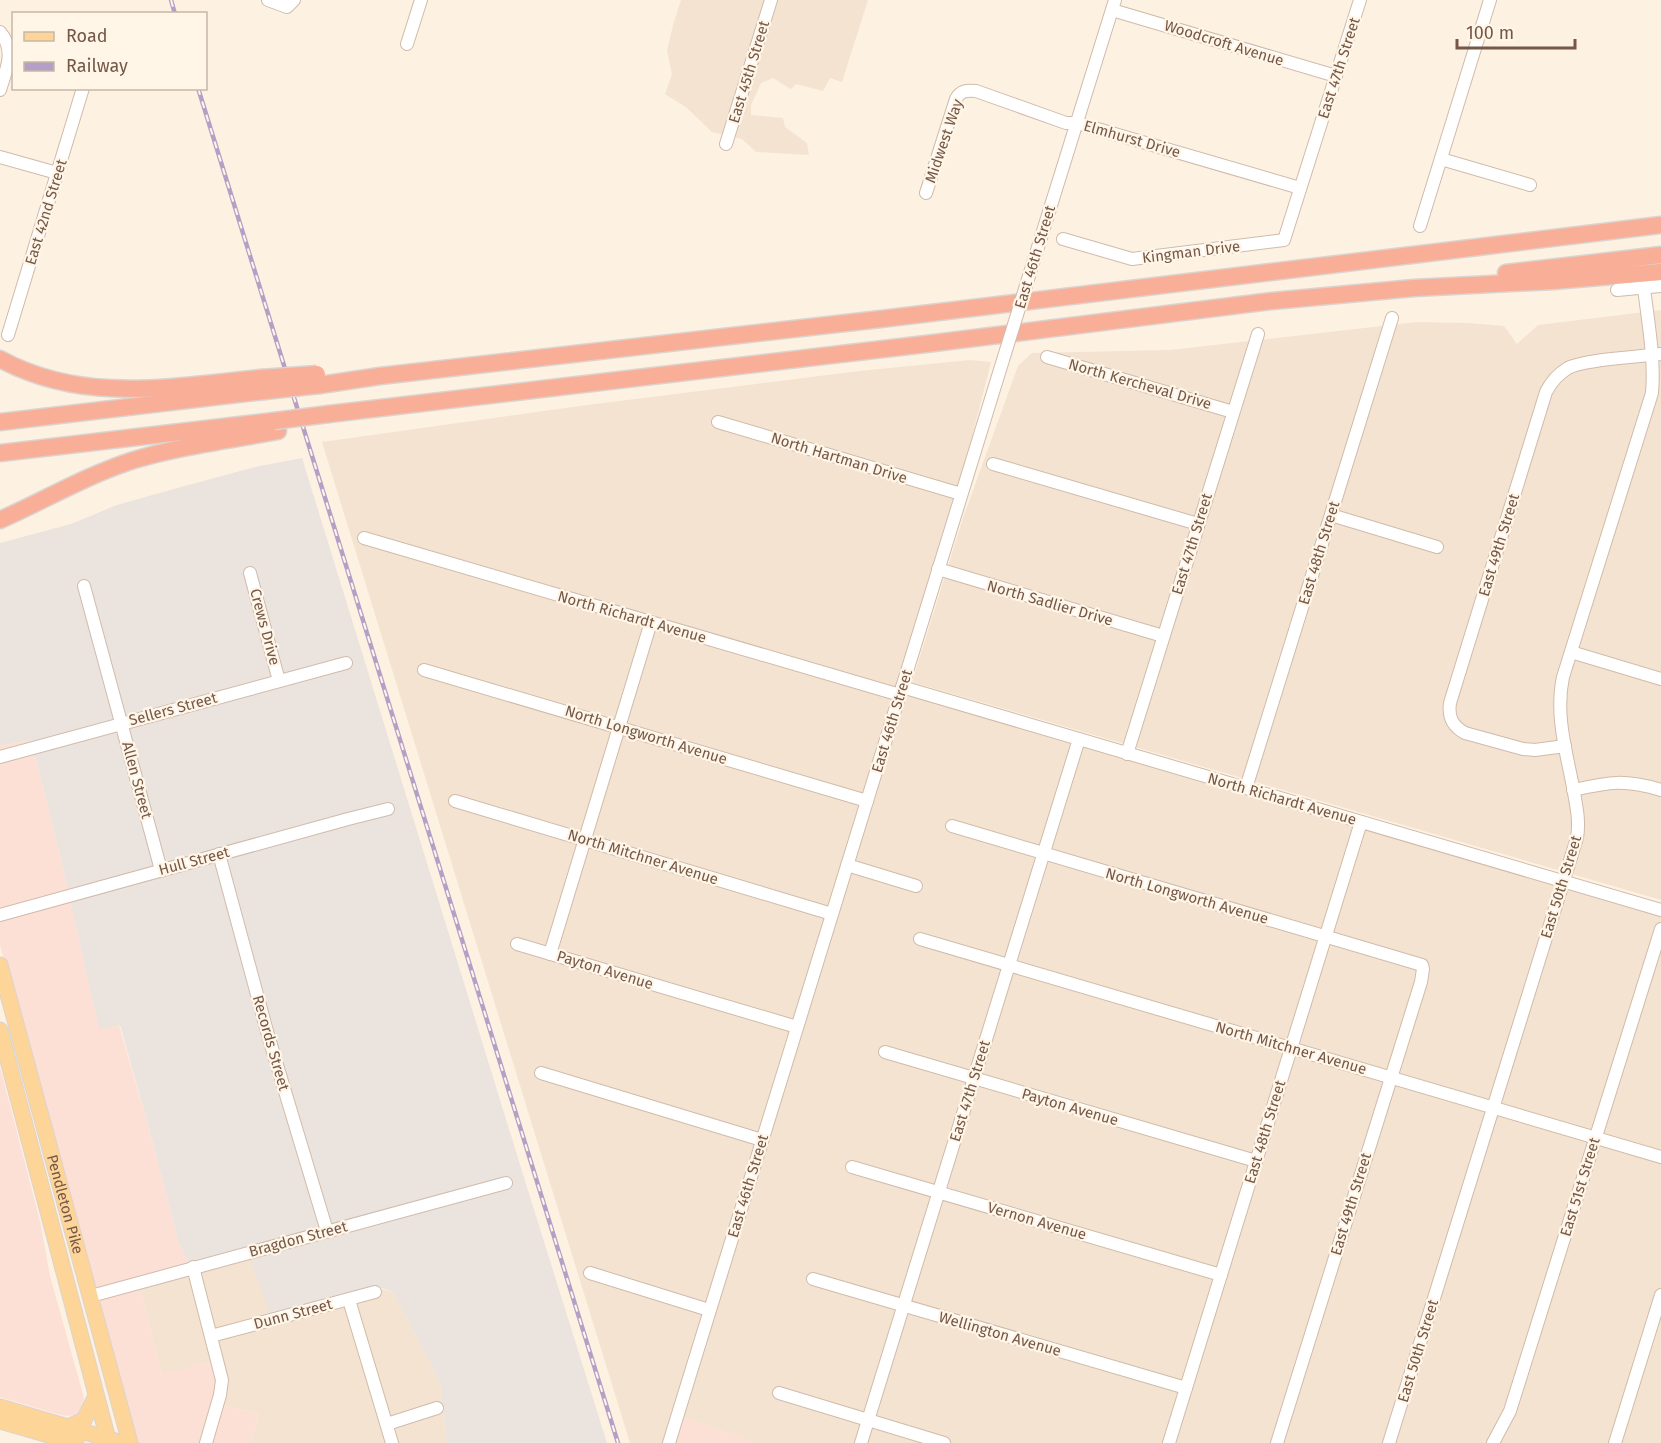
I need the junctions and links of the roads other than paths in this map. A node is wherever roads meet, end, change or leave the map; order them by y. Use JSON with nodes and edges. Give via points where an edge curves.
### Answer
{"nodes":[{"id":1,"x":268,"y":0,"type":"edge"},
{"id":2,"x":421,"y":0,"type":"edge"},
{"id":3,"x":771,"y":0,"type":"edge"},
{"id":4,"x":1360,"y":0,"type":"edge"},
{"id":5,"x":1490,"y":0,"type":"edge"},
{"id":6,"x":293,"y":1,"type":"edge"},
{"id":7,"x":1113,"y":5,"type":"edge"},
{"id":8,"x":0,"y":32,"type":"edge"},
{"id":9,"x":407,"y":44,"type":"dead end"},
{"id":10,"x":1336,"y":76,"type":"junction"},
{"id":11,"x":0,"y":90,"type":"edge"},
{"id":12,"x":82,"y":90,"type":"edge"},
{"id":13,"x":964,"y":91,"type":"joint"},
{"id":14,"x":1077,"y":123,"type":"junction"},
{"id":15,"x":726,"y":144,"type":"dead end"},
{"id":16,"x":0,"y":157,"type":"edge"},
{"id":17,"x":1441,"y":159,"type":"junction"},
{"id":18,"x":57,"y":173,"type":"junction"},
{"id":19,"x":1530,"y":185,"type":"dead end"},
{"id":20,"x":1300,"y":188,"type":"junction"},
{"id":21,"x":926,"y":193,"type":"dead end"},
{"id":22,"x":1661,"y":225,"type":"edge"},
{"id":23,"x":1420,"y":226,"type":"dead end"},
{"id":24,"x":1063,"y":239,"type":"dead end"},
{"id":25,"x":1284,"y":240,"type":"joint"},
{"id":26,"x":1661,"y":255,"type":"edge"},
{"id":27,"x":1661,"y":272,"type":"edge"},
{"id":28,"x":1661,"y":286,"type":"edge"},
{"id":29,"x":1413,"y":288,"type":"junction"},
{"id":30,"x":1644,"y":288,"type":"junction"},
{"id":31,"x":1617,"y":291,"type":"dead end"},
{"id":32,"x":1392,"y":318,"type":"dead end"},
{"id":33,"x":1258,"y":334,"type":"dead end"},
{"id":34,"x":8,"y":335,"type":"dead end"},
{"id":35,"x":1656,"y":354,"type":"edge"},
{"id":36,"x":1047,"y":357,"type":"dead end"},
{"id":37,"x":0,"y":359,"type":"edge"},
{"id":38,"x":263,"y":385,"type":"junction"},
{"id":39,"x":1233,"y":412,"type":"junction"},
{"id":40,"x":0,"y":422,"type":"edge"},
{"id":41,"x":718,"y":422,"type":"dead end"},
{"id":42,"x":276,"y":426,"type":"junction"},
{"id":43,"x":0,"y":453,"type":"edge"},
{"id":44,"x":993,"y":464,"type":"dead end"},
{"id":45,"x":961,"y":494,"type":"junction"},
{"id":46,"x":1331,"y":515,"type":"junction"},
{"id":47,"x":0,"y":520,"type":"edge"},
{"id":48,"x":1198,"y":524,"type":"junction"},
{"id":49,"x":364,"y":538,"type":"dead end"},
{"id":50,"x":1437,"y":547,"type":"dead end"},
{"id":51,"x":938,"y":569,"type":"junction"},
{"id":52,"x":250,"y":573,"type":"dead end"},
{"id":53,"x":84,"y":586,"type":"dead end"},
{"id":54,"x":651,"y":622,"type":"junction"},
{"id":55,"x":1163,"y":636,"type":"junction"},
{"id":56,"x":1571,"y":652,"type":"junction"},
{"id":57,"x":346,"y":663,"type":"dead end"},
{"id":58,"x":424,"y":670,"type":"dead end"},
{"id":59,"x":1661,"y":679,"type":"edge"},
{"id":60,"x":279,"y":681,"type":"junction"},
{"id":61,"x":901,"y":691,"type":"junction"},
{"id":62,"x":122,"y":723,"type":"junction"},
{"id":63,"x":619,"y":728,"type":"junction"},
{"id":64,"x":1079,"y":739,"type":"junction"},
{"id":65,"x":1565,"y":746,"type":"junction"},
{"id":66,"x":1127,"y":754,"type":"junction"},
{"id":67,"x":0,"y":757,"type":"edge"},
{"id":68,"x":1246,"y":788,"type":"junction"},
{"id":69,"x":1573,"y":790,"type":"junction"},
{"id":70,"x":1661,"y":790,"type":"edge"},
{"id":71,"x":454,"y":801,"type":"dead end"},
{"id":72,"x":867,"y":801,"type":"junction"},
{"id":73,"x":388,"y":809,"type":"dead end"},
{"id":74,"x":1361,"y":822,"type":"junction"},
{"id":75,"x":952,"y":826,"type":"dead end"},
{"id":76,"x":584,"y":840,"type":"junction"},
{"id":77,"x":219,"y":854,"type":"junction"},
{"id":78,"x":1043,"y":854,"type":"junction"},
{"id":79,"x":847,"y":865,"type":"junction"},
{"id":80,"x":161,"y":870,"type":"junction"},
{"id":81,"x":1563,"y":881,"type":"junction"},
{"id":82,"x":916,"y":886,"type":"dead end"},
{"id":83,"x":1661,"y":910,"type":"edge"},
{"id":84,"x":832,"y":914,"type":"junction"},
{"id":85,"x":0,"y":915,"type":"edge"},
{"id":86,"x":1661,"y":929,"type":"edge"},
{"id":87,"x":1326,"y":937,"type":"junction"},
{"id":88,"x":920,"y":939,"type":"dead end"},
{"id":89,"x":517,"y":944,"type":"dead end"},
{"id":90,"x":550,"y":954,"type":"junction"},
{"id":91,"x":0,"y":964,"type":"edge"},
{"id":92,"x":1422,"y":965,"type":"joint"},
{"id":93,"x":1009,"y":966,"type":"junction"},
{"id":94,"x":797,"y":1027,"type":"junction"},
{"id":95,"x":0,"y":1030,"type":"edge"},
{"id":96,"x":1291,"y":1048,"type":"junction"},
{"id":97,"x":885,"y":1053,"type":"dead end"},
{"id":98,"x":541,"y":1073,"type":"dead end"},
{"id":99,"x":1391,"y":1077,"type":"junction"},
{"id":100,"x":974,"y":1079,"type":"junction"},
{"id":101,"x":1493,"y":1107,"type":"junction"},
{"id":102,"x":1596,"y":1137,"type":"junction"},
{"id":103,"x":762,"y":1140,"type":"junction"},
{"id":104,"x":1661,"y":1157,"type":"edge"},
{"id":105,"x":1256,"y":1161,"type":"junction"},
{"id":106,"x":852,"y":1167,"type":"dead end"},
{"id":107,"x":506,"y":1183,"type":"dead end"},
{"id":108,"x":939,"y":1192,"type":"junction"},
{"id":109,"x":327,"y":1232,"type":"junction"},
{"id":110,"x":193,"y":1267,"type":"junction"},
{"id":111,"x":590,"y":1273,"type":"dead end"},
{"id":112,"x":1221,"y":1275,"type":"junction"},
{"id":113,"x":813,"y":1279,"type":"dead end"},
{"id":114,"x":375,"y":1292,"type":"dead end"},
{"id":115,"x":1661,"y":1295,"type":"edge"},
{"id":116,"x":91,"y":1296,"type":"junction"},
{"id":117,"x":349,"y":1300,"type":"junction"},
{"id":118,"x":904,"y":1306,"type":"junction"},
{"id":119,"x":710,"y":1310,"type":"junction"},
{"id":120,"x":211,"y":1336,"type":"junction"},
{"id":121,"x":1186,"y":1388,"type":"junction"},
{"id":122,"x":779,"y":1392,"type":"dead end"},
{"id":123,"x":96,"y":1395,"type":"junction"},
{"id":124,"x":0,"y":1407,"type":"edge"},
{"id":125,"x":437,"y":1408,"type":"dead end"},
{"id":126,"x":0,"y":1420,"type":"edge"},
{"id":127,"x":868,"y":1420,"type":"junction"},
{"id":128,"x":387,"y":1424,"type":"junction"},
{"id":129,"x":68,"y":1427,"type":"junction"},
{"id":130,"x":112,"y":1442,"type":"edge"},
{"id":131,"x":76,"y":1443,"type":"edge"},
{"id":132,"x":130,"y":1443,"type":"edge"},
{"id":133,"x":206,"y":1443,"type":"edge"},
{"id":134,"x":392,"y":1443,"type":"edge"},
{"id":135,"x":669,"y":1443,"type":"edge"},
{"id":136,"x":861,"y":1443,"type":"edge"},
{"id":137,"x":944,"y":1443,"type":"edge"},
{"id":138,"x":1169,"y":1443,"type":"edge"},
{"id":139,"x":1277,"y":1443,"type":"edge"},
{"id":140,"x":1389,"y":1443,"type":"edge"},
{"id":141,"x":1492,"y":1443,"type":"edge"},
{"id":142,"x":1615,"y":1443,"type":"edge"}],
"edges":[{"from":1,"to":6,"type":"street","via":[[287,7]]},
{"from":2,"to":9,"type":"street"},
{"from":3,"to":15,"type":"street","name":"East 45th Street"},
{"from":4,"to":10,"type":"street","name":"East 47th Street"},
{"from":5,"to":17,"type":"street"},
{"from":7,"to":10,"type":"street","name":"Woodcroft Avenue"},
{"from":7,"to":14,"type":"street","name":"East 46th Street"},
{"from":8,"to":11,"type":"street","via":[[9,50]]},
{"from":10,"to":20,"type":"street","name":"East 47th Street"},
{"from":12,"to":18,"type":"street","name":"East 42nd Street"},
{"from":13,"to":14,"type":"street","name":"Elmhurst Drive","via":[[976,91],[1066,123]]},
{"from":13,"to":21,"type":"street","name":"Midwest Way","via":[[956,99]]},
{"from":14,"to":20,"type":"street","name":"Elmhurst Drive"},
{"from":14,"to":45,"type":"street","name":"East 46th Street","bridge":true},
{"from":16,"to":18,"type":"street"},
{"from":17,"to":19,"type":"street"},
{"from":17,"to":23,"type":"street"},
{"from":18,"to":34,"type":"street","name":"East 42nd Street"},
{"from":20,"to":25,"type":"street","name":"East 47th Street"},
{"from":22,"to":38,"type":"highway","bridge":true,"via":[[871,320],[380,376]]},
{"from":24,"to":25,"type":"street","name":"Kingman Drive","via":[[1132,259]]},
{"from":26,"to":29,"type":"highway"},
{"from":27,"to":29,"type":"highway"},
{"from":28,"to":30,"type":"street"},
{"from":29,"to":42,"type":"highway","bridge":true,"via":[[1272,301],[448,400]]},
{"from":30,"to":31,"type":"street"},
{"from":30,"to":35,"type":"street","name":"East 50th Street"},
{"from":32,"to":46,"type":"street","name":"East 48th Street"},
{"from":33,"to":39,"type":"street","name":"East 47th Street"},
{"from":35,"to":56,"type":"street","name":"East 50th Street","via":[[1652,393]]},
{"from":35,"to":65,"type":"street","name":"East 49th Street","via":[[1579,364],[1561,373],[1546,392],[1450,703],[1452,722],[1465,733],[1519,748]]},
{"from":36,"to":39,"type":"street","name":"North Kercheval Drive"},
{"from":37,"to":38,"type":"highway","via":[[54,380],[104,389]]},
{"from":38,"to":40,"type":"highway"},
{"from":39,"to":48,"type":"street","name":"East 47th Street"},
{"from":41,"to":45,"type":"street","name":"North Hartman Drive"},
{"from":42,"to":43,"type":"highway"},
{"from":42,"to":47,"type":"highway","via":[[132,461],[90,476]]},
{"from":44,"to":48,"type":"street"},
{"from":45,"to":51,"type":"street","name":"East 46th Street"},
{"from":46,"to":50,"type":"street"},
{"from":46,"to":68,"type":"street","name":"East 48th Street"},
{"from":48,"to":55,"type":"street","name":"East 47th Street"},
{"from":49,"to":54,"type":"street","name":"North Richardt Avenue"},
{"from":51,"to":55,"type":"street","name":"North Sadlier Drive"},
{"from":51,"to":61,"type":"street","name":"East 46th Street"},
{"from":52,"to":60,"type":"street","name":"Crews Drive"},
{"from":53,"to":62,"type":"street","name":"Allen Street"},
{"from":54,"to":61,"type":"street","name":"North Richardt Avenue"},
{"from":54,"to":63,"type":"street"},
{"from":55,"to":66,"type":"street","name":"East 47th Street"},
{"from":56,"to":59,"type":"street"},
{"from":56,"to":65,"type":"street","name":"East 50th Street","via":[[1560,699]]},
{"from":57,"to":60,"type":"street","name":"Sellers Street"},
{"from":58,"to":63,"type":"street","name":"North Longworth Avenue"},
{"from":60,"to":62,"type":"street","name":"Sellers Street"},
{"from":61,"to":64,"type":"street","name":"North Richardt Avenue"},
{"from":61,"to":72,"type":"street","name":"East 46th Street"},
{"from":62,"to":67,"type":"street","name":"Sellers Street"},
{"from":62,"to":80,"type":"street","name":"Allen Street"},
{"from":63,"to":72,"type":"street","name":"North Longworth Avenue"},
{"from":63,"to":76,"type":"street"},
{"from":64,"to":66,"type":"street","name":"North Richardt Avenue"},
{"from":64,"to":78,"type":"street","name":"East 47th Street"},
{"from":65,"to":69,"type":"street","name":"East 50th Street"},
{"from":66,"to":68,"type":"street","name":"North Richardt Avenue"},
{"from":68,"to":74,"type":"street","name":"North Richardt Avenue"},
{"from":69,"to":70,"type":"street","via":[[1620,781]]},
{"from":69,"to":81,"type":"street","name":"East 50th Street","via":[[1578,831]]},
{"from":71,"to":76,"type":"street","name":"North Mitchner Avenue"},
{"from":72,"to":79,"type":"street","name":"East 46th Street"},
{"from":73,"to":77,"type":"street","name":"Hull Street"},
{"from":74,"to":81,"type":"street","name":"North Richardt Avenue"},
{"from":74,"to":87,"type":"street","name":"East 48th Street"},
{"from":75,"to":78,"type":"street","name":"North Longworth Avenue"},
{"from":76,"to":84,"type":"street","name":"North Mitchner Avenue"},
{"from":76,"to":90,"type":"street"},
{"from":77,"to":80,"type":"street","name":"Hull Street"},
{"from":77,"to":109,"type":"street","name":"Records Street"},
{"from":78,"to":87,"type":"street","name":"North Longworth Avenue"},
{"from":78,"to":93,"type":"street","name":"East 47th Street"},
{"from":79,"to":82,"type":"street"},
{"from":79,"to":84,"type":"street","name":"East 46th Street"},
{"from":80,"to":85,"type":"street","name":"Hull Street"},
{"from":81,"to":83,"type":"street","name":"North Richardt Avenue"},
{"from":81,"to":101,"type":"street","name":"East 50th Street"},
{"from":84,"to":94,"type":"street","name":"East 46th Street"},
{"from":86,"to":102,"type":"street","name":"East 51st Street"},
{"from":87,"to":92,"type":"street","name":"North Longworth Avenue"},
{"from":87,"to":96,"type":"street","name":"East 48th Street"},
{"from":88,"to":93,"type":"street","name":"North Mitchner Avenue"},
{"from":89,"to":90,"type":"street","name":"Payton Avenue"},
{"from":90,"to":94,"type":"street","name":"Payton Avenue"},
{"from":91,"to":116,"type":"main road","name":"Pendleton Pike"},
{"from":92,"to":99,"type":"street","name":"East 49th Street","via":[[1421,982]]},
{"from":93,"to":96,"type":"street","name":"North Mitchner Avenue"},
{"from":93,"to":100,"type":"street","name":"East 47th Street"},
{"from":94,"to":103,"type":"street","name":"East 46th Street"},
{"from":95,"to":123,"type":"main road","name":"Pendleton Pike"},
{"from":96,"to":99,"type":"street","name":"North Mitchner Avenue"},
{"from":96,"to":105,"type":"street","name":"East 48th Street"},
{"from":97,"to":100,"type":"street","name":"Payton Avenue"},
{"from":98,"to":103,"type":"street"},
{"from":99,"to":101,"type":"street","name":"North Mitchner Avenue"},
{"from":99,"to":139,"type":"street","name":"East 49th Street"},
{"from":100,"to":105,"type":"street","name":"Payton Avenue"},
{"from":100,"to":108,"type":"street","name":"East 47th Street"},
{"from":101,"to":102,"type":"street","name":"North Mitchner Avenue"},
{"from":101,"to":140,"type":"street","name":"East 50th Street"},
{"from":102,"to":104,"type":"street","name":"North Mitchner Avenue"},
{"from":102,"to":141,"type":"street","name":"East 51st Street","via":[[1510,1411]]},
{"from":103,"to":119,"type":"street","name":"East 46th Street"},
{"from":105,"to":112,"type":"street","name":"East 48th Street"},
{"from":106,"to":108,"type":"street","name":"Vernon Avenue"},
{"from":107,"to":109,"type":"street","name":"Bragdon Street"},
{"from":108,"to":112,"type":"street","name":"Vernon Avenue"},
{"from":108,"to":118,"type":"street","name":"East 47th Street"},
{"from":109,"to":110,"type":"street","name":"Bragdon Street"},
{"from":110,"to":116,"type":"street","name":"Bragdon Street"},
{"from":110,"to":120,"type":"street"},
{"from":111,"to":119,"type":"street"},
{"from":112,"to":121,"type":"street","name":"East 48th Street"},
{"from":113,"to":118,"type":"street","name":"Wellington Avenue"},
{"from":114,"to":117,"type":"street","name":"Dunn Street"},
{"from":115,"to":142,"type":"street"},
{"from":116,"to":132,"type":"main road","name":"Pendleton Pike"},
{"from":117,"to":120,"type":"street","name":"Dunn Street"},
{"from":117,"to":128,"type":"street"},
{"from":118,"to":121,"type":"street","name":"Wellington Avenue"},
{"from":118,"to":127,"type":"street","name":"East 47th Street"},
{"from":119,"to":135,"type":"street","name":"East 46th Street"},
{"from":120,"to":133,"type":"street","via":[[222,1383]]},
{"from":121,"to":138,"type":"street","name":"East 48th Street"},
{"from":122,"to":127,"type":"street"},
{"from":123,"to":129,"type":"main road","via":[[86,1418]]},
{"from":123,"to":130,"type":"main road","name":"Pendleton Pike"},
{"from":124,"to":129,"type":"main road"},
{"from":125,"to":128,"type":"street"},
{"from":126,"to":131,"type":"main road"},
{"from":127,"to":136,"type":"street","name":"East 47th Street"},
{"from":127,"to":137,"type":"street"},
{"from":128,"to":134,"type":"street"},
{"from":129,"to":130,"type":"main road"}]}
